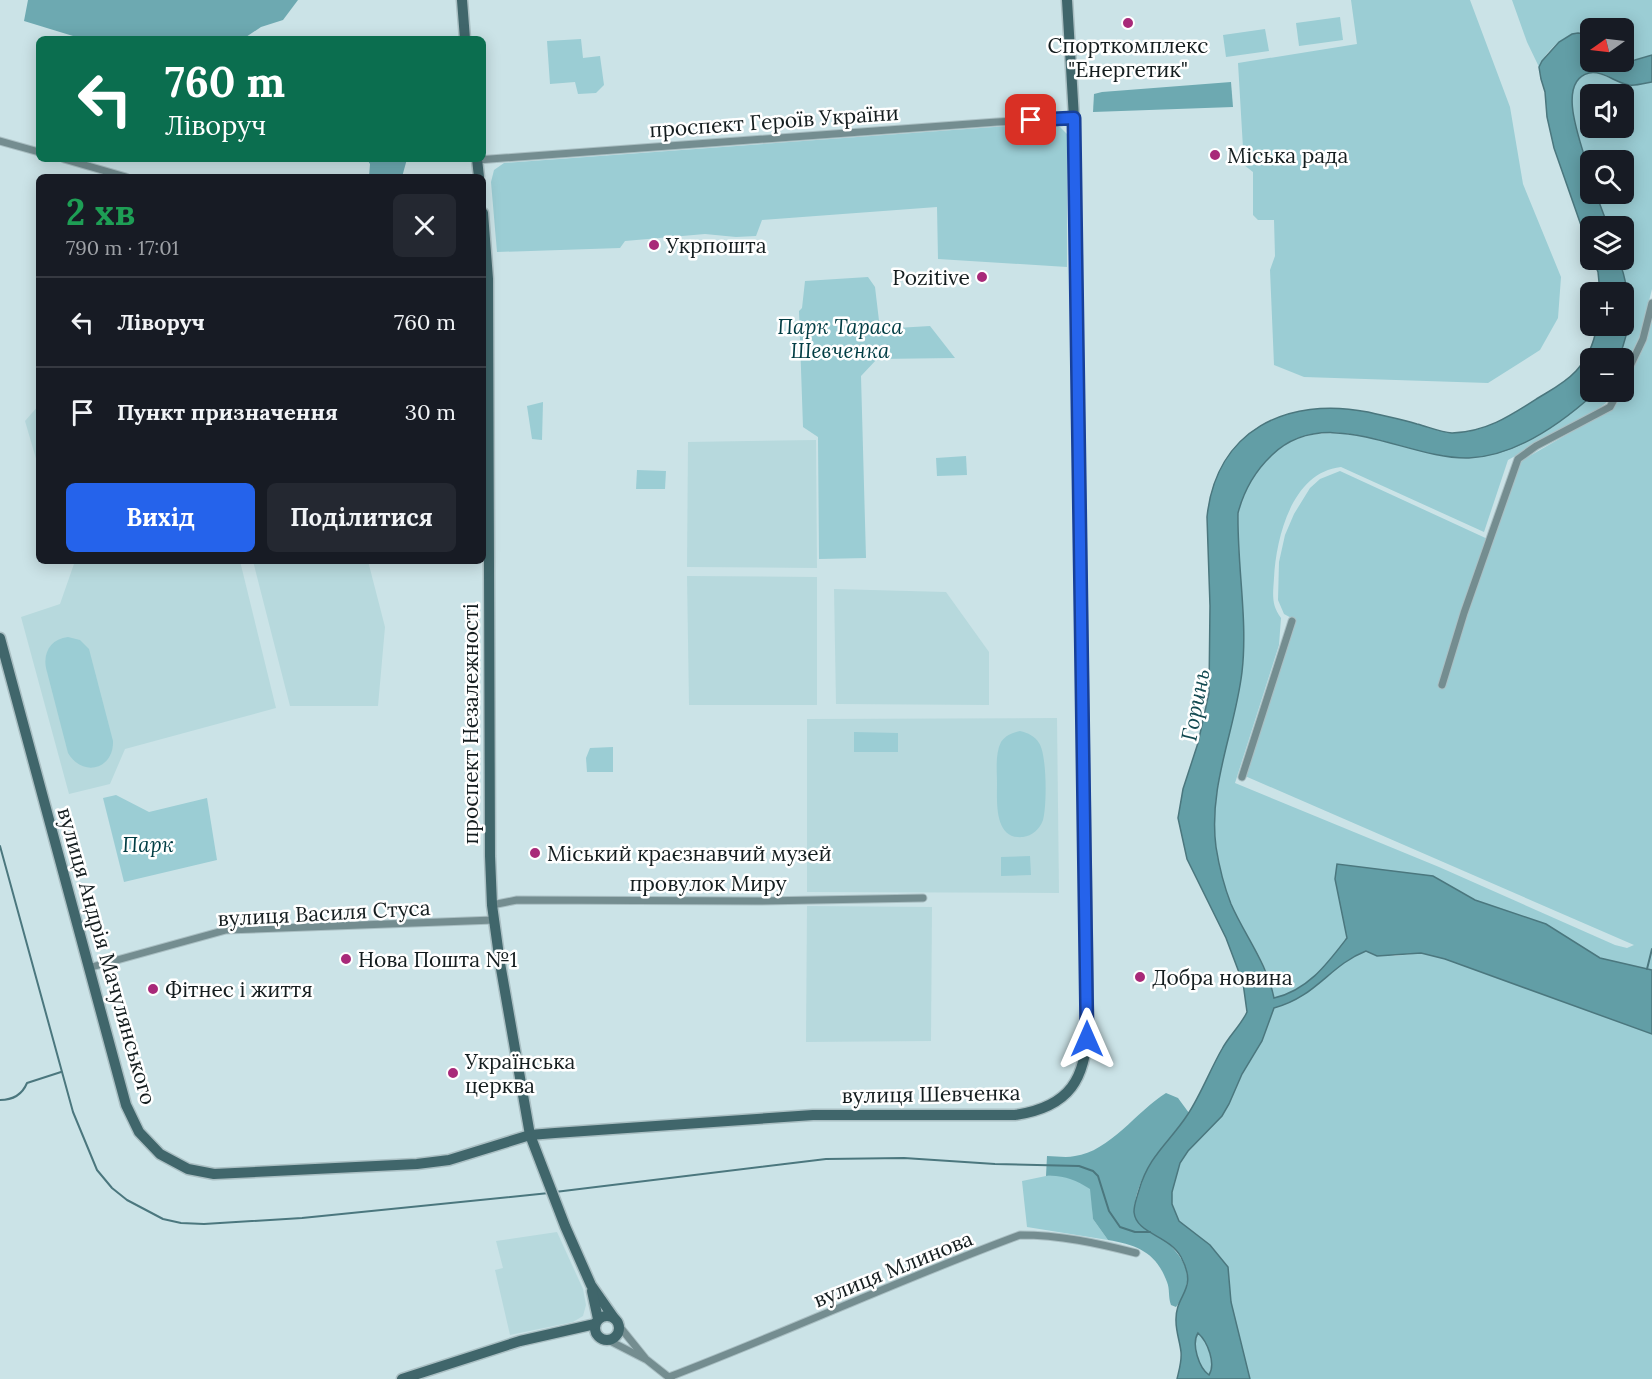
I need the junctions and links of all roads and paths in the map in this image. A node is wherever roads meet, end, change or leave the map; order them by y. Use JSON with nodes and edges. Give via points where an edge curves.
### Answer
{"nodes":[{"id":1,"x":462,"y":0,"type":"edge"},
{"id":2,"x":1067,"y":0,"type":"edge"},
{"id":3,"x":465,"y":36,"type":"edge"},
{"id":4,"x":1074,"y":118,"type":"junction"},
{"id":5,"x":0,"y":141,"type":"edge"},
{"id":6,"x":36,"y":151,"type":"edge"},
{"id":7,"x":486,"y":159,"type":"edge"},
{"id":8,"x":74,"y":162,"type":"edge"},
{"id":9,"x":116,"y":174,"type":"edge"},
{"id":10,"x":486,"y":255,"type":"edge"},
{"id":11,"x":1652,"y":303,"type":"edge"},
{"id":12,"x":1634,"y":358,"type":"edge"},
{"id":13,"x":1613,"y":402,"type":"edge"},
{"id":14,"x":1292,"y":621,"type":"dead end"},
{"id":15,"x":0,"y":638,"type":"edge"},
{"id":16,"x":1442,"y":685,"type":"dead end"},
{"id":17,"x":1242,"y":777,"type":"dead end"},
{"id":18,"x":923,"y":898,"type":"dead end"},
{"id":19,"x":492,"y":905,"type":"junction"},
{"id":20,"x":494,"y":920,"type":"junction"},
{"id":21,"x":88,"y":968,"type":"junction"},
{"id":22,"x":530,"y":1136,"type":"junction"},
{"id":23,"x":1136,"y":1253,"type":"dead end"},
{"id":24,"x":591,"y":1285,"type":"junction"},
{"id":25,"x":597,"y":1322,"type":"junction"},
{"id":26,"x":617,"y":1322,"type":"junction"},
{"id":27,"x":571,"y":1330,"type":"junction"},
{"id":28,"x":605,"y":1340,"type":"junction"},
{"id":29,"x":647,"y":1360,"type":"junction"},
{"id":30,"x":670,"y":1378,"type":"edge"},
{"id":31,"x":402,"y":1379,"type":"edge"}],
"edges":[{"from":1,"to":3,"type":"street"},
{"from":2,"to":4,"type":"street","name":"вулиця Шевченка"},
{"from":4,"to":7,"type":"street","name":"проспект Героїв України"},
{"from":4,"to":22,"type":"street","name":"вулиця Шевченка","via":[[1088,1026],[1087,1053],[1081,1071],[1058,1100],[1014,1115],[813,1115]]},
{"from":5,"to":6,"type":"street"},
{"from":8,"to":9,"type":"street"},
{"from":10,"to":19,"type":"street","name":"проспект Незалежності"},
{"from":11,"to":12,"type":"street"},
{"from":13,"to":16,"type":"street","via":[[1518,459]]},
{"from":14,"to":17,"type":"street"},
{"from":15,"to":21,"type":"street","name":"вулиця Андрія Мачулянського"},
{"from":18,"to":19,"type":"street","name":"провулок Миру","via":[[517,900]]},
{"from":19,"to":20,"type":"street","name":"проспект Незалежності"},
{"from":20,"to":21,"type":"street","name":"вулиця Василя Стуса","via":[[226,930]]},
{"from":20,"to":22,"type":"street","name":"проспект Незалежності"},
{"from":21,"to":22,"type":"street","name":"вулиця Андрія Мачулянського","via":[[132,1120],[149,1144],[188,1169],[234,1174],[417,1164],[449,1160]]},
{"from":22,"to":24,"type":"street","name":"проспект Незалежності"},
{"from":23,"to":30,"type":"street","name":"вулиця Млинова","via":[[1047,1235],[1020,1235]]},
{"from":24,"to":25,"type":"street"},
{"from":24,"to":26,"type":"street"},
{"from":25,"to":26,"type":"street","via":[[606,1316]]},
{"from":25,"to":27,"type":"street"},
{"from":25,"to":28,"type":"street","via":[[595,1332]]},
{"from":26,"to":28,"type":"street","via":[[618,1334]]},
{"from":26,"to":29,"type":"street"},
{"from":27,"to":28,"type":"street"},
{"from":27,"to":31,"type":"street","via":[[520,1341]]},
{"from":28,"to":29,"type":"street"},
{"from":29,"to":30,"type":"street"}]}
